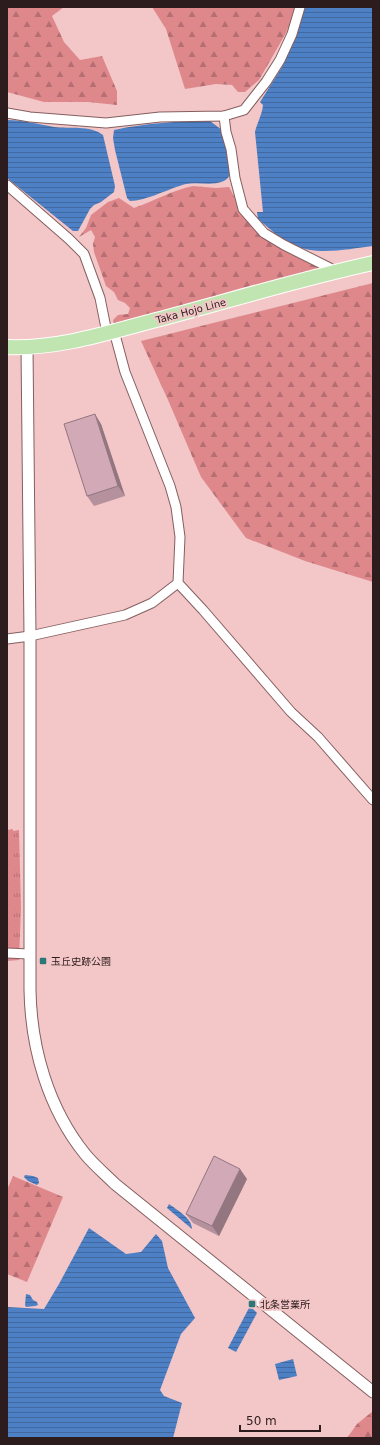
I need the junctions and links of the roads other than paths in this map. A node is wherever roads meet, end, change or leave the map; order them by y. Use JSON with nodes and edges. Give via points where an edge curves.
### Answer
{"nodes":[{"id":1,"x":300,"y":7,"type":"edge"},
{"id":2,"x":7,"y":113,"type":"edge"},
{"id":3,"x":224,"y":116,"type":"junction"},
{"id":4,"x":7,"y":185,"type":"edge"},
{"id":5,"x":373,"y":263,"type":"edge"},
{"id":6,"x":332,"y":272,"type":"junction"},
{"id":7,"x":110,"y":332,"type":"junction"},
{"id":8,"x":7,"y":346,"type":"edge"},
{"id":9,"x":27,"y":347,"type":"junction"},
{"id":10,"x":178,"y":583,"type":"junction"},
{"id":11,"x":30,"y":636,"type":"junction"},
{"id":12,"x":7,"y":639,"type":"edge"},
{"id":13,"x":373,"y":800,"type":"edge"},
{"id":14,"x":7,"y":953,"type":"edge"},
{"id":15,"x":29,"y":954,"type":"junction"},
{"id":16,"x":373,"y":1392,"type":"edge"}],
"edges":[{"from":1,"to":3,"type":"street","via":[[292,34],[266,82],[244,110]]},
{"from":2,"to":3,"type":"street","via":[[30,118],[106,123],[160,117]]},
{"from":3,"to":6,"type":"street","via":[[243,209],[264,233],[330,268]]},
{"from":4,"to":7,"type":"street","via":[[84,254]]},
{"from":5,"to":6,"type":"main road","name":"Taka Hojo Line"},
{"from":6,"to":7,"type":"main road","name":"Taka Hojo Line"},
{"from":7,"to":9,"type":"main road","name":"Taka Hojo Line","via":[[69,342]]},
{"from":7,"to":10,"type":"street","via":[[170,486],[176,508],[180,537]]},
{"from":8,"to":9,"type":"main road","name":"Taka Hojo Line"},
{"from":9,"to":11,"type":"street"},
{"from":10,"to":11,"type":"street","via":[[152,603],[125,615]]},
{"from":10,"to":13,"type":"street","via":[[291,712],[318,737]]},
{"from":11,"to":12,"type":"street"},
{"from":11,"to":15,"type":"street"},
{"from":14,"to":15,"type":"street"},
{"from":15,"to":16,"type":"street","via":[[30,1011],[35,1045],[60,1116],[86,1155],[147,1211]]}]}
